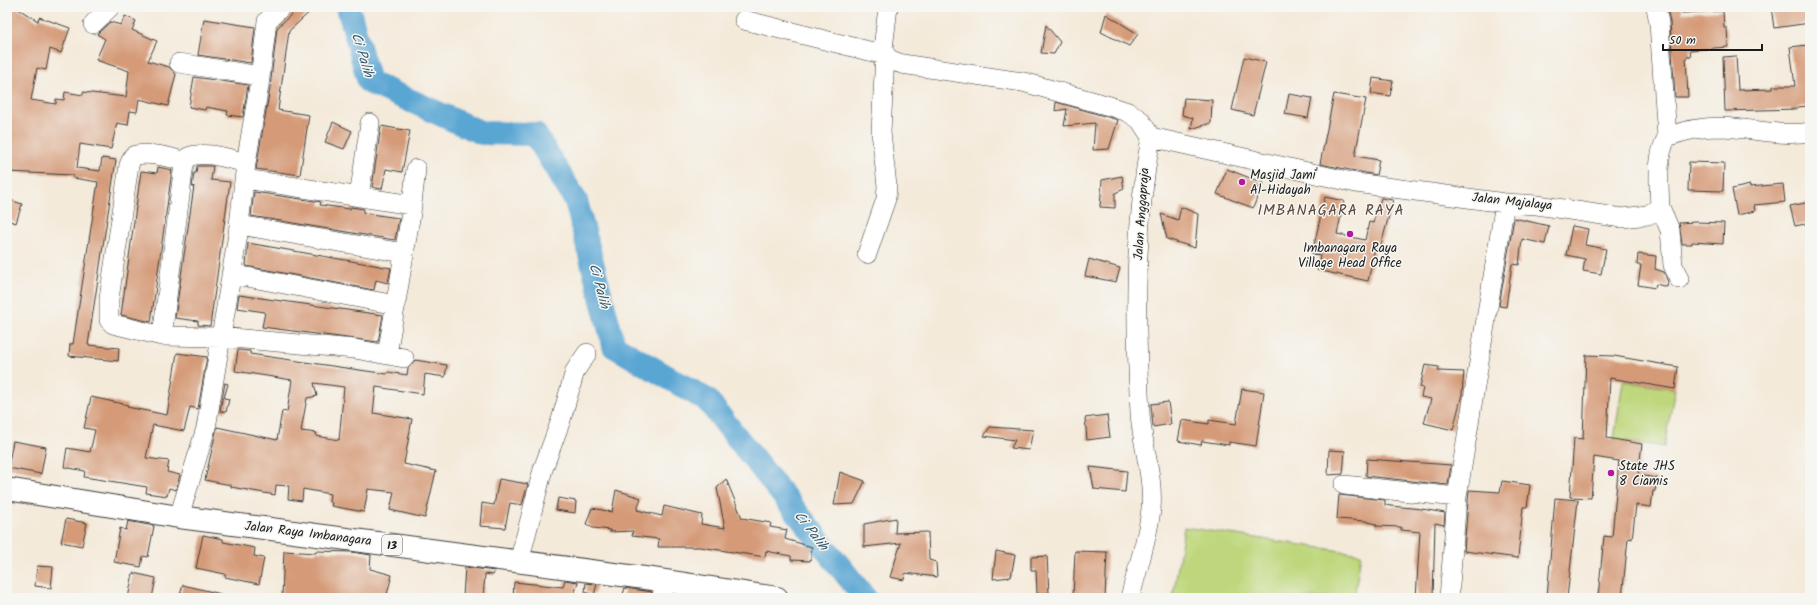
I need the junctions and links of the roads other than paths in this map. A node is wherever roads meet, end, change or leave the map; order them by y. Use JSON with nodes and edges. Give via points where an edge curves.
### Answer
{"nodes":[{"id":1,"x":110,"y":7,"type":"edge"},
{"id":2,"x":281,"y":7,"type":"edge"},
{"id":3,"x":888,"y":7,"type":"edge"},
{"id":4,"x":1656,"y":7,"type":"edge"},
{"id":5,"x":270,"y":14,"type":"edge"},
{"id":6,"x":744,"y":20,"type":"dead end"},
{"id":7,"x":93,"y":24,"type":"dead end"},
{"id":8,"x":885,"y":55,"type":"junction"},
{"id":9,"x":179,"y":63,"type":"dead end"},
{"id":10,"x":260,"y":76,"type":"junction"},
{"id":11,"x":370,"y":123,"type":"dead end"},
{"id":12,"x":1810,"y":132,"type":"edge"},
{"id":13,"x":1667,"y":137,"type":"junction"},
{"id":14,"x":1150,"y":138,"type":"junction"},
{"id":15,"x":184,"y":164,"type":"junction"},
{"id":16,"x":416,"y":169,"type":"dead end"},
{"id":17,"x":245,"y":171,"type":"junction"},
{"id":18,"x":359,"y":197,"type":"junction"},
{"id":19,"x":1504,"y":202,"type":"junction"},
{"id":20,"x":412,"y":205,"type":"junction"},
{"id":21,"x":1660,"y":206,"type":"junction"},
{"id":22,"x":239,"y":225,"type":"junction"},
{"id":23,"x":404,"y":253,"type":"junction"},
{"id":24,"x":867,"y":254,"type":"dead end"},
{"id":25,"x":231,"y":274,"type":"junction"},
{"id":26,"x":1679,"y":279,"type":"dead end"},
{"id":27,"x":396,"y":305,"type":"junction"},
{"id":28,"x":162,"y":336,"type":"junction"},
{"id":29,"x":221,"y":337,"type":"junction"},
{"id":30,"x":587,"y":353,"type":"dead end"},
{"id":31,"x":1344,"y":485,"type":"dead end"},
{"id":32,"x":7,"y":489,"type":"edge"},
{"id":33,"x":1457,"y":497,"type":"junction"},
{"id":34,"x":179,"y":517,"type":"junction"},
{"id":35,"x":519,"y":562,"type":"junction"},
{"id":36,"x":663,"y":590,"type":"edge"},
{"id":37,"x":777,"y":598,"type":"edge"},
{"id":38,"x":1130,"y":598,"type":"edge"},
{"id":39,"x":1449,"y":598,"type":"edge"}],
"edges":[{"from":1,"to":7,"type":"street"},
{"from":2,"to":5,"type":"street"},
{"from":3,"to":8,"type":"street","via":[[883,38]]},
{"from":4,"to":13,"type":"street"},
{"from":5,"to":10,"type":"street"},
{"from":6,"to":8,"type":"street"},
{"from":8,"to":14,"type":"street","via":[[902,64],[1023,82],[1113,107],[1128,112],[1140,120]]},
{"from":8,"to":24,"type":"street","via":[[881,132],[886,199]]},
{"from":9,"to":10,"type":"street"},
{"from":10,"to":17,"type":"street"},
{"from":11,"to":18,"type":"street"},
{"from":12,"to":13,"type":"street","via":[[1722,127],[1688,130]]},
{"from":13,"to":21,"type":"street","via":[[1660,160]]},
{"from":14,"to":19,"type":"street","name":"Jalan Majalaya","via":[[1356,183]]},
{"from":14,"to":38,"type":"street","name":"Jalan Anggapraja","via":[[1141,200],[1137,357],[1140,417],[1151,492],[1151,509]]},
{"from":15,"to":17,"type":"street","via":[[188,156],[195,154],[217,156]]},
{"from":15,"to":28,"type":"street"},
{"from":15,"to":28,"type":"street","via":[[181,160],[160,156],[132,156],[109,299],[109,316],[113,324]]},
{"from":16,"to":20,"type":"street"},
{"from":17,"to":18,"type":"street"},
{"from":17,"to":22,"type":"street"},
{"from":18,"to":20,"type":"street"},
{"from":19,"to":21,"type":"street","name":"Jalan Majalaya","via":[[1622,218],[1648,215]]},
{"from":19,"to":33,"type":"street"},
{"from":20,"to":23,"type":"street"},
{"from":21,"to":26,"type":"street","via":[[1670,230],[1673,265]]},
{"from":22,"to":23,"type":"street"},
{"from":22,"to":25,"type":"street"},
{"from":23,"to":27,"type":"street"},
{"from":25,"to":27,"type":"street"},
{"from":25,"to":29,"type":"street"},
{"from":27,"to":29,"type":"street","via":[[395,356],[355,349]]},
{"from":28,"to":29,"type":"street"},
{"from":29,"to":34,"type":"street","via":[[206,428]]},
{"from":30,"to":35,"type":"street","via":[[575,370],[561,420],[543,469]]},
{"from":31,"to":33,"type":"street"},
{"from":32,"to":34,"type":"highway","name":"Jalan Raya Imbanagara","number":"13"},
{"from":33,"to":39,"type":"street"},
{"from":34,"to":35,"type":"highway","name":"Jalan Raya Imbanagara","number":"13"},
{"from":35,"to":36,"type":"highway","name":"Jalan Raya Imbanagara","number":"13"},
{"from":36,"to":37,"type":"highway","name":"Jalan Raya Imbanagara","number":"13"}]}
